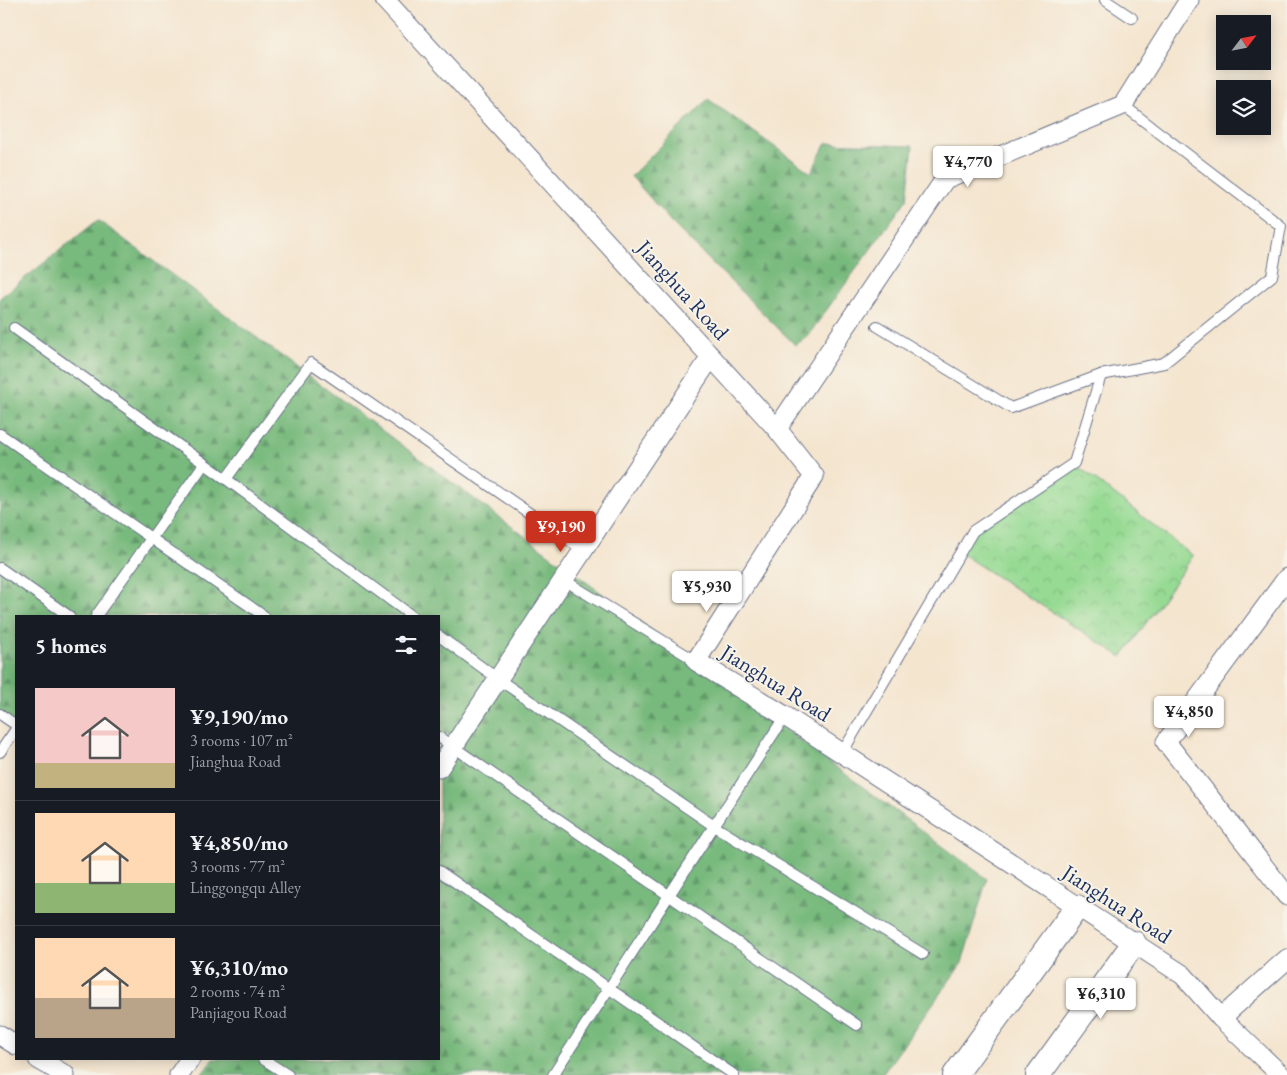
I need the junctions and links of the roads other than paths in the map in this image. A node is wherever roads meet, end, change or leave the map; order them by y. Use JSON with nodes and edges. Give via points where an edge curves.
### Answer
{"nodes":[{"id":1,"x":385,"y":0,"type":"edge"},
{"id":2,"x":1105,"y":0,"type":"edge"},
{"id":3,"x":1189,"y":0,"type":"edge"},
{"id":4,"x":1132,"y":18,"type":"dead end"},
{"id":5,"x":1123,"y":104,"type":"junction"},
{"id":6,"x":878,"y":326,"type":"dead end"},
{"id":7,"x":14,"y":328,"type":"dead end"},
{"id":8,"x":711,"y":356,"type":"junction"},
{"id":9,"x":1102,"y":376,"type":"junction"},
{"id":10,"x":777,"y":429,"type":"junction"},
{"id":11,"x":0,"y":434,"type":"edge"},
{"id":12,"x":204,"y":464,"type":"junction"},
{"id":13,"x":226,"y":479,"type":"junction"},
{"id":14,"x":151,"y":539,"type":"junction"},
{"id":15,"x":583,"y":550,"type":"junction"},
{"id":16,"x":0,"y":568,"type":"edge"},
{"id":17,"x":1287,"y":578,"type":"edge"},
{"id":18,"x":564,"y":580,"type":"junction"},
{"id":19,"x":69,"y":615,"type":"edge"},
{"id":20,"x":97,"y":615,"type":"edge"},
{"id":21,"x":263,"y":615,"type":"edge"},
{"id":22,"x":411,"y":615,"type":"edge"},
{"id":23,"x":440,"y":637,"type":"edge"},
{"id":24,"x":696,"y":661,"type":"junction"},
{"id":25,"x":498,"y":679,"type":"junction"},
{"id":26,"x":0,"y":714,"type":"edge"},
{"id":27,"x":786,"y":716,"type":"junction"},
{"id":28,"x":15,"y":724,"type":"edge"},
{"id":29,"x":15,"y":730,"type":"edge"},
{"id":30,"x":446,"y":742,"type":"edge"},
{"id":31,"x":0,"y":752,"type":"edge"},
{"id":32,"x":842,"y":753,"type":"junction"},
{"id":33,"x":440,"y":764,"type":"edge"},
{"id":34,"x":714,"y":826,"type":"junction"},
{"id":35,"x":440,"y":872,"type":"edge"},
{"id":36,"x":669,"y":896,"type":"junction"},
{"id":37,"x":1287,"y":896,"type":"edge"},
{"id":38,"x":1077,"y":906,"type":"junction"},
{"id":39,"x":1134,"y":943,"type":"junction"},
{"id":40,"x":923,"y":954,"type":"dead end"},
{"id":41,"x":1287,"y":959,"type":"edge"},
{"id":42,"x":609,"y":989,"type":"junction"},
{"id":43,"x":1221,"y":1018,"type":"junction"},
{"id":44,"x":857,"y":1025,"type":"dead end"},
{"id":45,"x":0,"y":1035,"type":"edge"},
{"id":46,"x":15,"y":1044,"type":"edge"},
{"id":47,"x":40,"y":1060,"type":"edge"},
{"id":48,"x":189,"y":1060,"type":"edge"},
{"id":49,"x":265,"y":1060,"type":"edge"},
{"id":50,"x":65,"y":1075,"type":"edge"},
{"id":51,"x":179,"y":1075,"type":"edge"},
{"id":52,"x":288,"y":1075,"type":"edge"},
{"id":53,"x":553,"y":1075,"type":"edge"},
{"id":54,"x":734,"y":1075,"type":"edge"},
{"id":55,"x":955,"y":1075,"type":"edge"},
{"id":56,"x":1038,"y":1075,"type":"edge"},
{"id":57,"x":1281,"y":1075,"type":"edge"}],
"edges":[{"from":1,"to":8,"type":"street","name":"Jianghua Road"},
{"from":2,"to":4,"type":"lane"},
{"from":3,"to":5,"type":"street"},
{"from":5,"to":9,"type":"lane","via":[[1281,226],[1272,276],[1164,363]]},
{"from":5,"to":10,"type":"street","via":[[945,179]]},
{"from":6,"to":9,"type":"lane","via":[[1011,408]]},
{"from":7,"to":12,"type":"lane"},
{"from":8,"to":10,"type":"street","name":"Jianghua Road"},
{"from":8,"to":15,"type":"street"},
{"from":9,"to":32,"type":"lane","via":[[1074,463],[973,531]]},
{"from":10,"to":24,"type":"street","name":"Jianghua Road","via":[[814,476]]},
{"from":11,"to":14,"type":"lane"},
{"from":12,"to":13,"type":"lane"},
{"from":12,"to":14,"type":"lane"},
{"from":13,"to":15,"type":"lane","via":[[311,363]]},
{"from":13,"to":22,"type":"lane"},
{"from":14,"to":20,"type":"lane"},
{"from":14,"to":21,"type":"lane"},
{"from":15,"to":18,"type":"street"},
{"from":16,"to":19,"type":"lane"},
{"from":17,"to":37,"type":"street","via":[[1166,742]]},
{"from":18,"to":24,"type":"lane"},
{"from":18,"to":25,"type":"street"},
{"from":23,"to":25,"type":"lane"},
{"from":24,"to":27,"type":"street","name":"Jianghua Road"},
{"from":25,"to":30,"type":"street"},
{"from":25,"to":34,"type":"lane"},
{"from":26,"to":28,"type":"lane"},
{"from":27,"to":32,"type":"street","name":"Jianghua Road"},
{"from":27,"to":34,"type":"lane"},
{"from":29,"to":31,"type":"lane"},
{"from":30,"to":33,"type":"street"},
{"from":30,"to":36,"type":"lane"},
{"from":32,"to":38,"type":"street","name":"Jianghua Road"},
{"from":34,"to":36,"type":"lane"},
{"from":34,"to":40,"type":"lane"},
{"from":35,"to":42,"type":"lane"},
{"from":36,"to":42,"type":"lane"},
{"from":36,"to":44,"type":"lane"},
{"from":38,"to":39,"type":"street","name":"Jianghua Road"},
{"from":38,"to":55,"type":"street"},
{"from":39,"to":43,"type":"street","name":"Jianghua Road","via":[[1183,975]]},
{"from":39,"to":56,"type":"street"},
{"from":41,"to":43,"type":"street"},
{"from":42,"to":53,"type":"lane"},
{"from":42,"to":54,"type":"lane"},
{"from":43,"to":57,"type":"street","name":"Jianghua Road"},
{"from":45,"to":46,"type":"street"},
{"from":47,"to":50,"type":"street"},
{"from":48,"to":51,"type":"street"},
{"from":49,"to":52,"type":"lane"}]}
